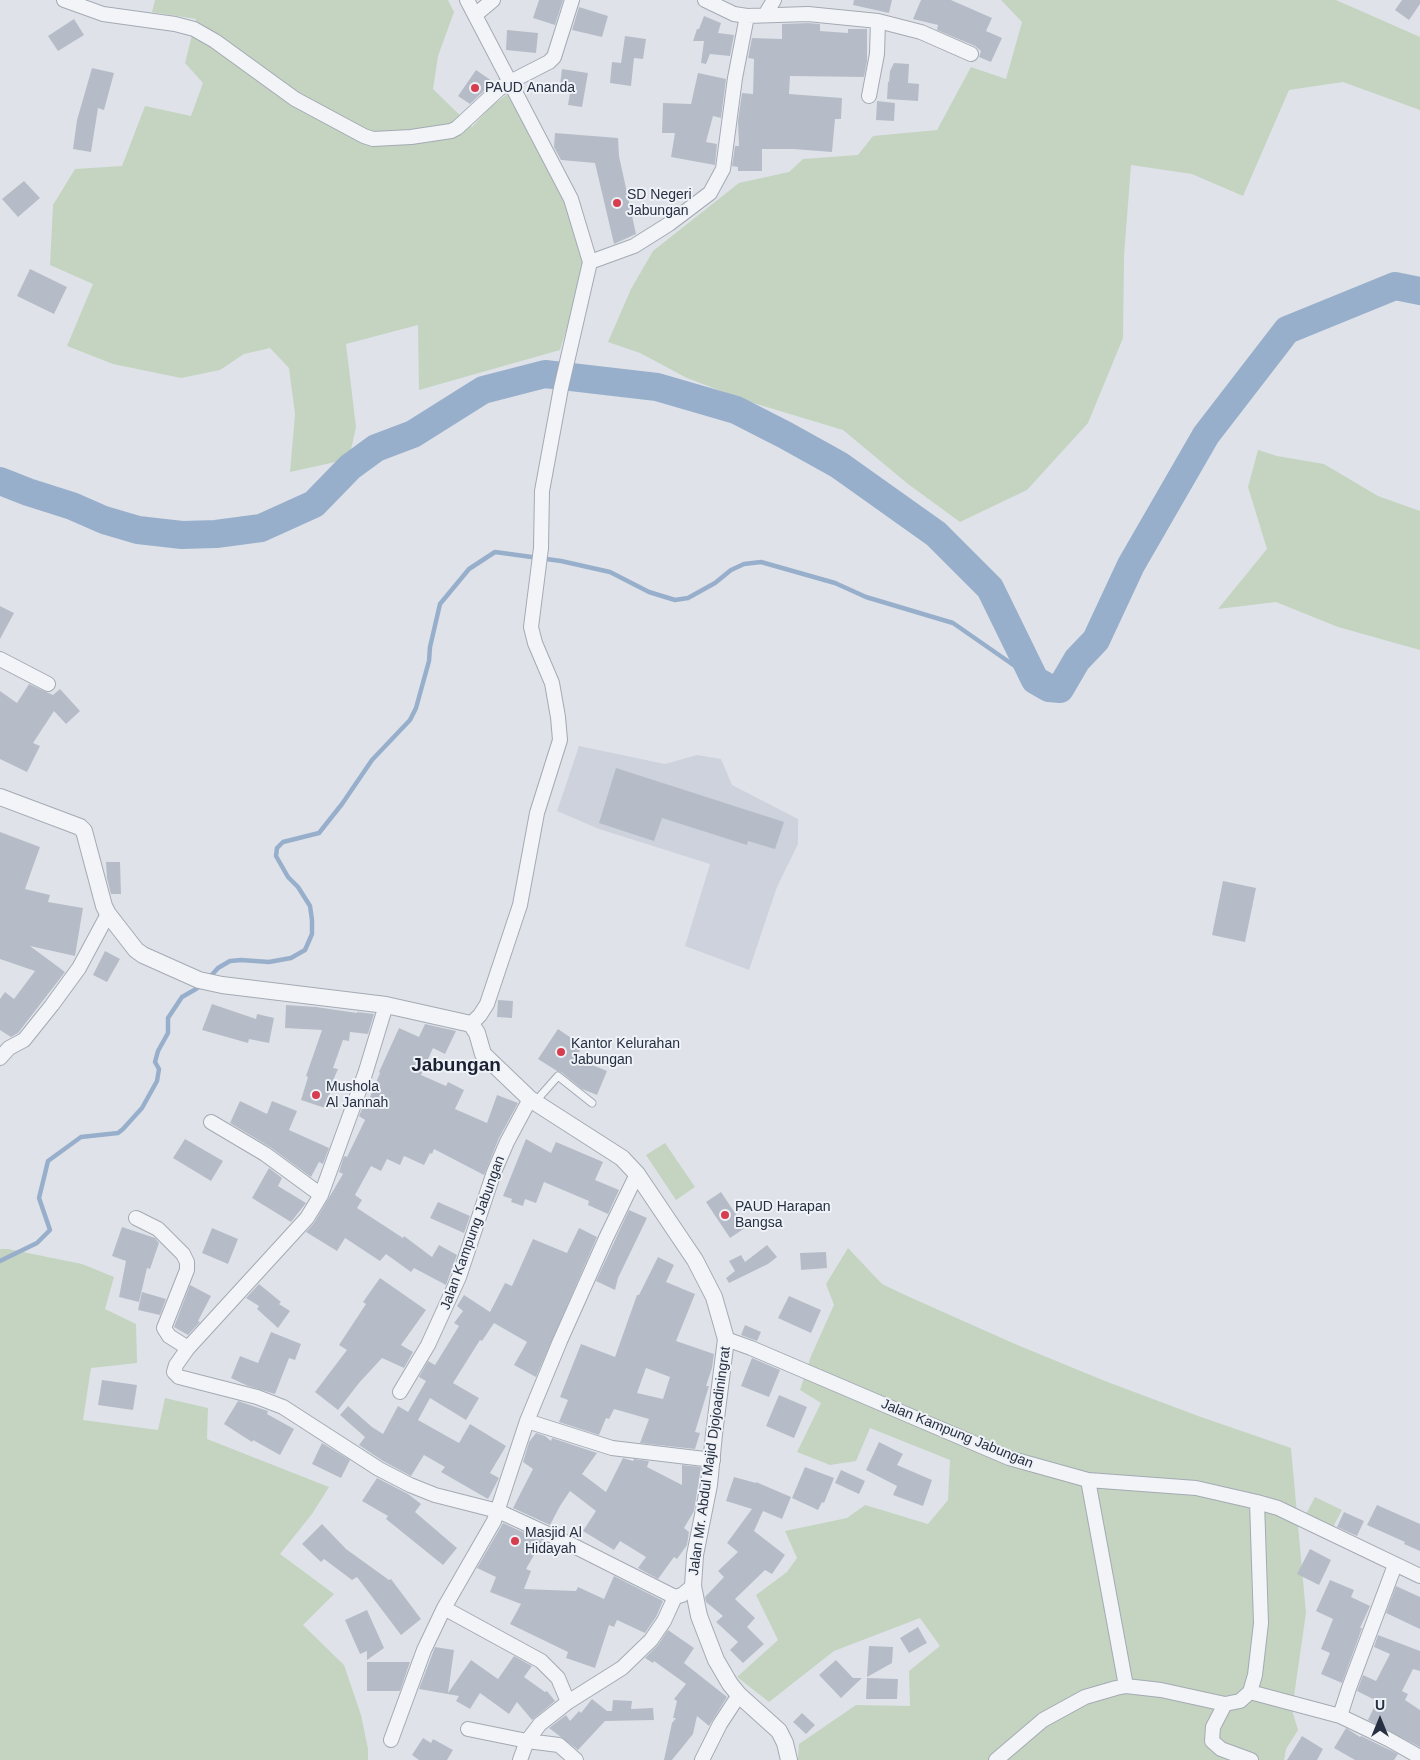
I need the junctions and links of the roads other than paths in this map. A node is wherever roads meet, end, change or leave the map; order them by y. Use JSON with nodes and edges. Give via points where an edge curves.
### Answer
{"nodes":[{"id":1,"x":64,"y":0,"type":"edge"},
{"id":2,"x":467,"y":0,"type":"edge"},
{"id":3,"x":493,"y":0,"type":"edge"},
{"id":4,"x":572,"y":0,"type":"edge"},
{"id":5,"x":705,"y":0,"type":"edge"},
{"id":6,"x":774,"y":0,"type":"edge"},
{"id":7,"x":765,"y":15,"type":"junction"},
{"id":8,"x":475,"y":16,"type":"junction"},
{"id":9,"x":747,"y":16,"type":"junction"},
{"id":10,"x":878,"y":21,"type":"junction"},
{"id":11,"x":971,"y":54,"type":"dead end"},
{"id":12,"x":510,"y":82,"type":"junction"},
{"id":13,"x":869,"y":96,"type":"dead end"},
{"id":14,"x":590,"y":262,"type":"junction"},
{"id":15,"x":0,"y":659,"type":"edge"},
{"id":16,"x":48,"y":684,"type":"dead end"},
{"id":17,"x":0,"y":797,"type":"edge"},
{"id":18,"x":108,"y":914,"type":"junction"},
{"id":19,"x":386,"y":1005,"type":"junction"},
{"id":20,"x":471,"y":1024,"type":"junction"},
{"id":21,"x":0,"y":1058,"type":"edge"},
{"id":22,"x":533,"y":1101,"type":"junction"},
{"id":23,"x":592,"y":1103,"type":"dead end"},
{"id":24,"x":211,"y":1122,"type":"dead end"},
{"id":25,"x":637,"y":1174,"type":"junction"},
{"id":26,"x":321,"y":1195,"type":"junction"},
{"id":27,"x":136,"y":1218,"type":"dead end"},
{"id":28,"x":726,"y":1339,"type":"junction"},
{"id":29,"x":188,"y":1348,"type":"junction"},
{"id":30,"x":400,"y":1392,"type":"dead end"},
{"id":31,"x":527,"y":1421,"type":"junction"},
{"id":32,"x":713,"y":1460,"type":"junction"},
{"id":33,"x":1088,"y":1480,"type":"junction"},
{"id":34,"x":1257,"y":1502,"type":"junction"},
{"id":35,"x":498,"y":1511,"type":"junction"},
{"id":36,"x":1395,"y":1565,"type":"junction"},
{"id":37,"x":1420,"y":1576,"type":"edge"},
{"id":38,"x":693,"y":1586,"type":"junction"},
{"id":39,"x":675,"y":1598,"type":"junction"},
{"id":40,"x":444,"y":1608,"type":"junction"},
{"id":41,"x":1126,"y":1686,"type":"junction"},
{"id":42,"x":1250,"y":1692,"type":"junction"},
{"id":43,"x":739,"y":1695,"type":"junction"},
{"id":44,"x":568,"y":1702,"type":"junction"},
{"id":45,"x":1225,"y":1704,"type":"junction"},
{"id":46,"x":1340,"y":1716,"type":"junction"},
{"id":47,"x":468,"y":1729,"type":"dead end"},
{"id":48,"x":391,"y":1740,"type":"dead end"},
{"id":49,"x":527,"y":1741,"type":"junction"},
{"id":50,"x":1420,"y":1757,"type":"edge"},
{"id":51,"x":520,"y":1760,"type":"edge"},
{"id":52,"x":576,"y":1760,"type":"edge"},
{"id":53,"x":702,"y":1760,"type":"edge"},
{"id":54,"x":789,"y":1760,"type":"edge"},
{"id":55,"x":996,"y":1760,"type":"edge"},
{"id":56,"x":1251,"y":1760,"type":"edge"}],
"edges":[{"from":1,"to":12,"type":"street","via":[[103,14],[194,29],[295,100],[372,139],[451,131]]},
{"from":2,"to":8,"type":"street"},
{"from":3,"to":8,"type":"street"},
{"from":4,"to":12,"type":"street","via":[[554,57]]},
{"from":5,"to":9,"type":"street","via":[[734,14]]},
{"from":6,"to":7,"type":"street"},
{"from":7,"to":9,"type":"street"},
{"from":7,"to":10,"type":"street","via":[[808,14]]},
{"from":8,"to":12,"type":"street"},
{"from":9,"to":14,"type":"street","via":[[723,169],[710,193],[634,246]]},
{"from":10,"to":11,"type":"street","via":[[921,32]]},
{"from":10,"to":13,"type":"street","via":[[877,54]]},
{"from":12,"to":14,"type":"street","via":[[571,199]]},
{"from":14,"to":20,"type":"street","via":[[561,388],[542,491],[541,548],[531,627],[552,683],[560,740],[537,813],[520,905],[487,1004]]},
{"from":15,"to":16,"type":"street"},
{"from":17,"to":18,"type":"street","via":[[84,831]]},
{"from":18,"to":19,"type":"street","via":[[136,950],[199,980]]},
{"from":18,"to":21,"type":"street","via":[[79,968],[63,990],[24,1040],[9,1048]]},
{"from":19,"to":20,"type":"street"},
{"from":19,"to":26,"type":"street","via":[[362,1083]]},
{"from":20,"to":22,"type":"street","name":"Jalan Mr. Abdul Majid Djojoadiningrat","via":[[483,1054]]},
{"from":22,"to":23,"type":"lane","via":[[558,1076]]},
{"from":22,"to":25,"type":"street","name":"Jalan Mr. Abdul Majid Djojoadiningrat","via":[[622,1158]]},
{"from":22,"to":30,"type":"street","name":"Jalan Kampung Jabungan","via":[[507,1142],[459,1278],[428,1345]]},
{"from":24,"to":26,"type":"street","via":[[266,1154]]},
{"from":25,"to":28,"type":"street","name":"Jalan Mr. Abdul Majid Djojoadiningrat","via":[[695,1260],[714,1297]]},
{"from":25,"to":31,"type":"street"},
{"from":26,"to":29,"type":"street","via":[[307,1218]]},
{"from":27,"to":29,"type":"street","via":[[158,1230],[187,1262],[187,1270],[164,1328],[169,1336]]},
{"from":28,"to":32,"type":"street","name":"Jalan Mr. Abdul Majid Djojoadiningrat"},
{"from":28,"to":33,"type":"street","name":"Jalan Kampung Jabungan","via":[[1009,1458]]},
{"from":29,"to":35,"type":"street","via":[[176,1365],[174,1372],[179,1377],[283,1407],[379,1469],[410,1485],[435,1495]]},
{"from":31,"to":32,"type":"street","via":[[612,1448]]},
{"from":31,"to":35,"type":"street"},
{"from":32,"to":38,"type":"street","name":"Jalan Mr. Abdul Majid Djojoadiningrat","via":[[695,1555]]},
{"from":33,"to":34,"type":"street","name":"Jalan Kampung Jabungan","via":[[1196,1488]]},
{"from":33,"to":41,"type":"street"},
{"from":34,"to":36,"type":"street","name":"Jalan Kampung Jabungan","via":[[1278,1508]]},
{"from":34,"to":42,"type":"street","via":[[1261,1623]]},
{"from":35,"to":39,"type":"street"},
{"from":35,"to":40,"type":"street"},
{"from":36,"to":37,"type":"street","name":"Jalan Kampung Jabungan"},
{"from":36,"to":46,"type":"street"},
{"from":38,"to":39,"type":"street"},
{"from":38,"to":43,"type":"street","name":"Jalan Mr. Abdul Majid Djojoadiningrat","via":[[699,1616],[716,1660]]},
{"from":39,"to":44,"type":"street","via":[[651,1640],[622,1668]]},
{"from":40,"to":44,"type":"street","via":[[541,1661],[558,1678]]},
{"from":40,"to":48,"type":"street","via":[[424,1650]]},
{"from":41,"to":45,"type":"street"},
{"from":41,"to":55,"type":"street","via":[[1085,1698],[1043,1720]]},
{"from":42,"to":45,"type":"street","via":[[1240,1701]]},
{"from":42,"to":46,"type":"street"},
{"from":43,"to":53,"type":"street"},
{"from":43,"to":54,"type":"street","name":"Jalan Mr. Abdul Majid Djojoadiningrat","via":[[779,1731]]},
{"from":44,"to":49,"type":"street","via":[[540,1724]]},
{"from":45,"to":56,"type":"street","via":[[1213,1727],[1212,1741],[1222,1749]]},
{"from":46,"to":50,"type":"street"},
{"from":47,"to":49,"type":"street"},
{"from":49,"to":51,"type":"street"},
{"from":49,"to":52,"type":"street","via":[[559,1746]]}]}
